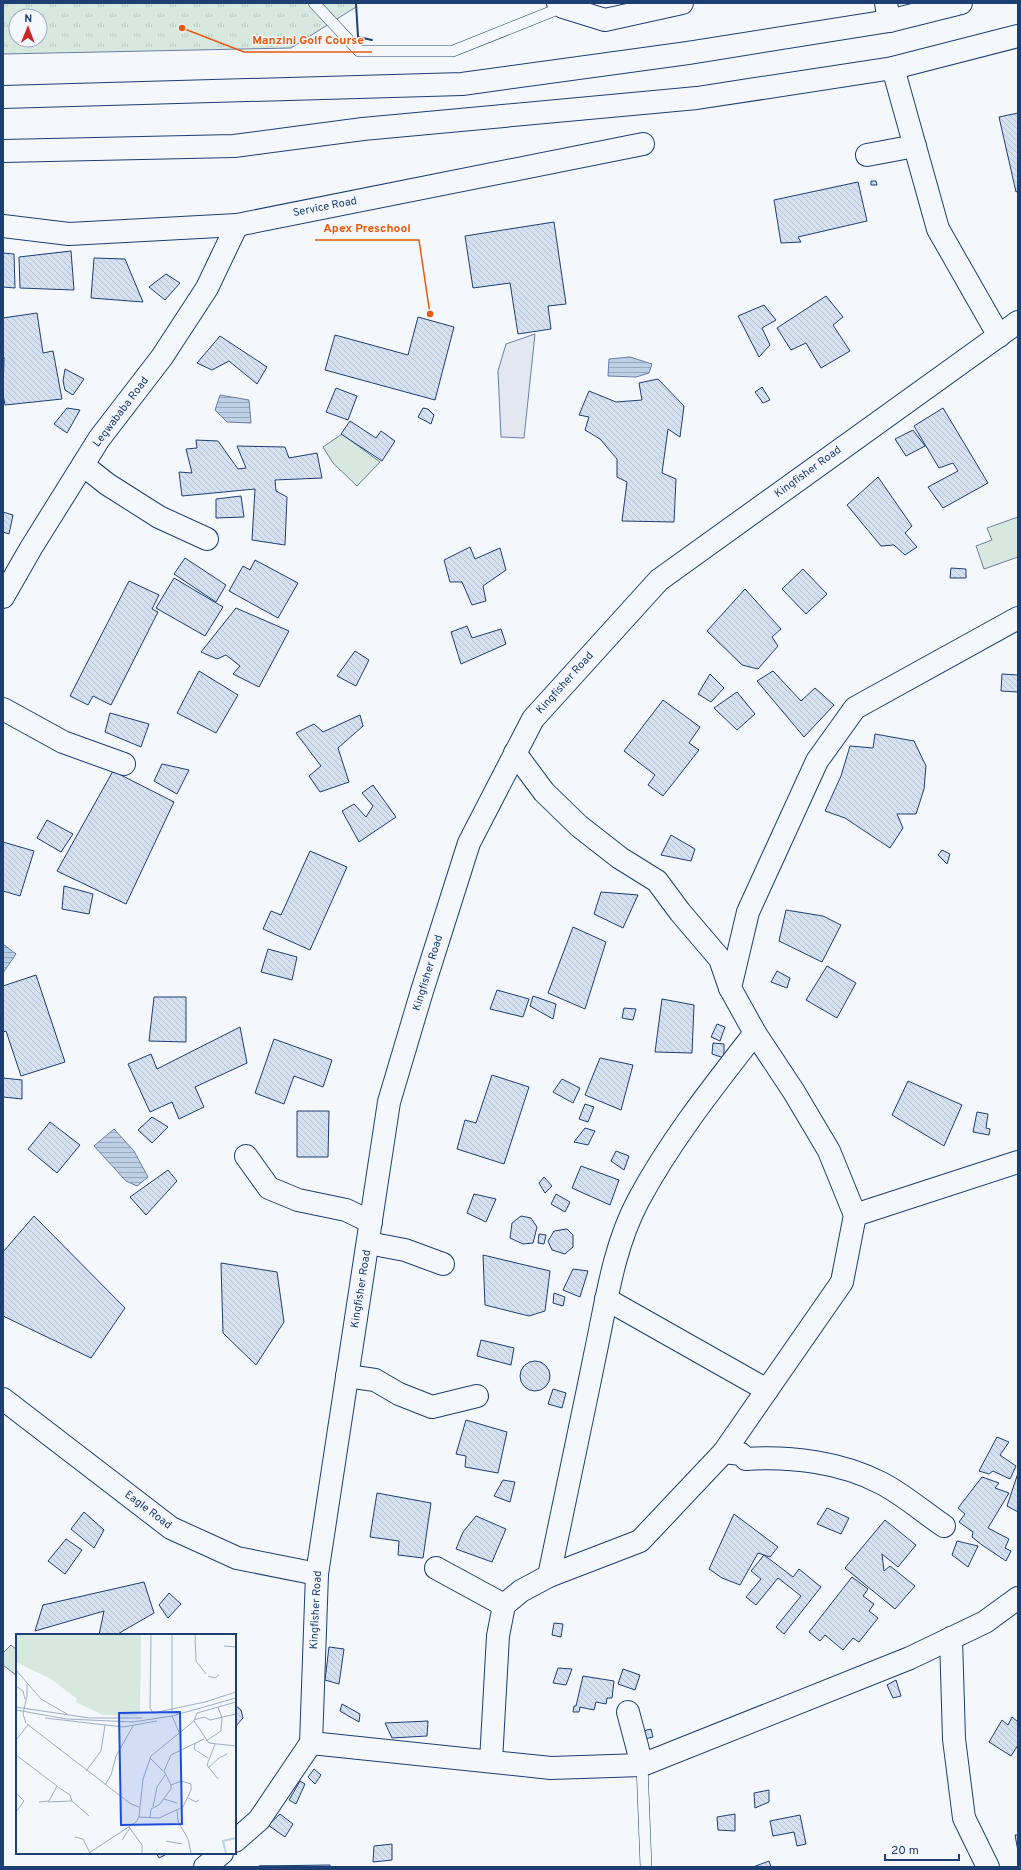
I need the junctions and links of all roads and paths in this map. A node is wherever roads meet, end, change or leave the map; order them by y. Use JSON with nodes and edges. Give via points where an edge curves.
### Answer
{"nodes":[{"id":1,"x":314,"y":3,"type":"edge"},
{"id":2,"x":682,"y":3,"type":"edge"},
{"id":3,"x":961,"y":3,"type":"edge"},
{"id":4,"x":560,"y":5,"type":"edge"},
{"id":5,"x":887,"y":12,"type":"edge"},
{"id":6,"x":1018,"y":36,"type":"edge"},
{"id":7,"x":893,"y":68,"type":"junction"},
{"id":8,"x":3,"y":97,"type":"edge"},
{"id":9,"x":643,"y":144,"type":"dead end"},
{"id":10,"x":915,"y":146,"type":"junction"},
{"id":11,"x":3,"y":151,"type":"edge"},
{"id":12,"x":867,"y":154,"type":"dead end"},
{"id":13,"x":237,"y":225,"type":"junction"},
{"id":14,"x":3,"y":226,"type":"edge"},
{"id":15,"x":1018,"y":322,"type":"edge"},
{"id":16,"x":999,"y":336,"type":"junction"},
{"id":17,"x":83,"y":465,"type":"junction"},
{"id":18,"x":206,"y":539,"type":"dead end"},
{"id":19,"x":3,"y":597,"type":"edge"},
{"id":20,"x":1018,"y":618,"type":"edge"},
{"id":21,"x":3,"y":708,"type":"edge"},
{"id":22,"x":515,"y":753,"type":"junction"},
{"id":23,"x":124,"y":764,"type":"dead end"},
{"id":24,"x":730,"y":988,"type":"junction"},
{"id":25,"x":755,"y":1033,"type":"junction"},
{"id":26,"x":246,"y":1156,"type":"dead end"},
{"id":27,"x":1018,"y":1162,"type":"edge"},
{"id":28,"x":855,"y":1215,"type":"junction"},
{"id":29,"x":369,"y":1233,"type":"junction"},
{"id":30,"x":443,"y":1264,"type":"dead end"},
{"id":31,"x":606,"y":1299,"type":"junction"},
{"id":32,"x":347,"y":1376,"type":"junction"},
{"id":33,"x":767,"y":1390,"type":"junction"},
{"id":34,"x":477,"y":1396,"type":"dead end"},
{"id":35,"x":3,"y":1399,"type":"edge"},
{"id":36,"x":724,"y":1452,"type":"junction"},
{"id":37,"x":944,"y":1526,"type":"dead end"},
{"id":38,"x":436,"y":1568,"type":"dead end"},
{"id":39,"x":317,"y":1574,"type":"junction"},
{"id":40,"x":549,"y":1576,"type":"junction"},
{"id":41,"x":1018,"y":1598,"type":"edge"},
{"id":42,"x":504,"y":1605,"type":"junction"},
{"id":43,"x":951,"y":1638,"type":"junction"},
{"id":44,"x":628,"y":1712,"type":"dead end"},
{"id":45,"x":310,"y":1743,"type":"junction"},
{"id":46,"x":491,"y":1761,"type":"junction"},
{"id":47,"x":642,"y":1765,"type":"junction"},
{"id":48,"x":236,"y":1840,"type":"edge"},
{"id":49,"x":221,"y":1854,"type":"edge"},
{"id":50,"x":205,"y":1867,"type":"edge"},
{"id":51,"x":646,"y":1867,"type":"edge"},
{"id":52,"x":988,"y":1867,"type":"edge"}],
"edges":[{"from":1,"to":4,"type":"lane","via":[[360,51],[453,51]]},
{"from":2,"to":4,"type":"main road","via":[[605,20]]},
{"from":3,"to":5,"type":"main road"},
{"from":5,"to":8,"type":"main road","via":[[688,53],[462,84]]},
{"from":6,"to":7,"type":"main road"},
{"from":7,"to":10,"type":"main road"},
{"from":7,"to":11,"type":"main road","via":[[698,98],[362,129],[234,146]]},
{"from":9,"to":13,"type":"main road","name":"Service Road"},
{"from":10,"to":12,"type":"main road"},
{"from":10,"to":16,"type":"main road","via":[[938,229]]},
{"from":13,"to":14,"type":"main road","name":"Service Road","via":[[69,234]]},
{"from":13,"to":17,"type":"main road","name":"Legwababa Road","via":[[200,299],[162,357],[99,439]]},
{"from":15,"to":16,"type":"main road","name":"Kingfisher Road"},
{"from":16,"to":22,"type":"main road","name":"Kingfisher Road","via":[[659,580],[533,719]]},
{"from":17,"to":18,"type":"main road","via":[[159,518]]},
{"from":17,"to":19,"type":"main road","name":"Legwababa Road"},
{"from":20,"to":24,"type":"main road","via":[[855,708],[817,761],[748,912]]},
{"from":21,"to":23,"type":"main road","via":[[63,742]]},
{"from":22,"to":24,"type":"main road","via":[[544,792],[579,826],[620,858],[657,881],[720,959]]},
{"from":22,"to":29,"type":"main road","name":"Kingfisher Road","via":[[469,843],[422,991],[389,1102]]},
{"from":24,"to":25,"type":"main road"},
{"from":25,"to":28,"type":"main road","via":[[829,1151]]},
{"from":25,"to":31,"type":"main road","via":[[698,1107],[637,1202],[619,1248]]},
{"from":26,"to":29,"type":"main road","via":[[269,1188],[298,1200],[346,1210]]},
{"from":27,"to":28,"type":"main road"},
{"from":28,"to":33,"type":"main road","via":[[842,1282]]},
{"from":29,"to":30,"type":"main road"},
{"from":29,"to":32,"type":"main road","name":"Kingfisher Road"},
{"from":31,"to":33,"type":"main road"},
{"from":31,"to":40,"type":"main road"},
{"from":32,"to":34,"type":"main road","via":[[375,1380],[432,1407]]},
{"from":32,"to":39,"type":"main road","name":"Kingfisher Road"},
{"from":33,"to":36,"type":"main road"},
{"from":35,"to":39,"type":"main road","name":"Eagle Road","via":[[171,1528],[237,1558]]},
{"from":36,"to":37,"type":"main road","via":[[741,1454],[746,1459],[768,1458],[825,1464],[855,1471],[882,1483]]},
{"from":36,"to":40,"type":"main road","via":[[640,1540]]},
{"from":38,"to":42,"type":"main road"},
{"from":39,"to":45,"type":"main road","name":"Kingfisher Road"},
{"from":40,"to":42,"type":"main road","via":[[521,1591]]},
{"from":41,"to":43,"type":"main road","via":[[986,1622]]},
{"from":42,"to":46,"type":"main road","via":[[498,1636]]},
{"from":43,"to":47,"type":"main road","via":[[910,1658]]},
{"from":43,"to":52,"type":"main road","via":[[954,1739],[964,1818]]},
{"from":44,"to":47,"type":"main road"},
{"from":45,"to":46,"type":"main road"},
{"from":45,"to":48,"type":"main road","via":[[259,1820]]},
{"from":46,"to":47,"type":"main road","via":[[551,1768]]},
{"from":47,"to":51,"type":"lane"},
{"from":49,"to":50,"type":"main road"}]}
